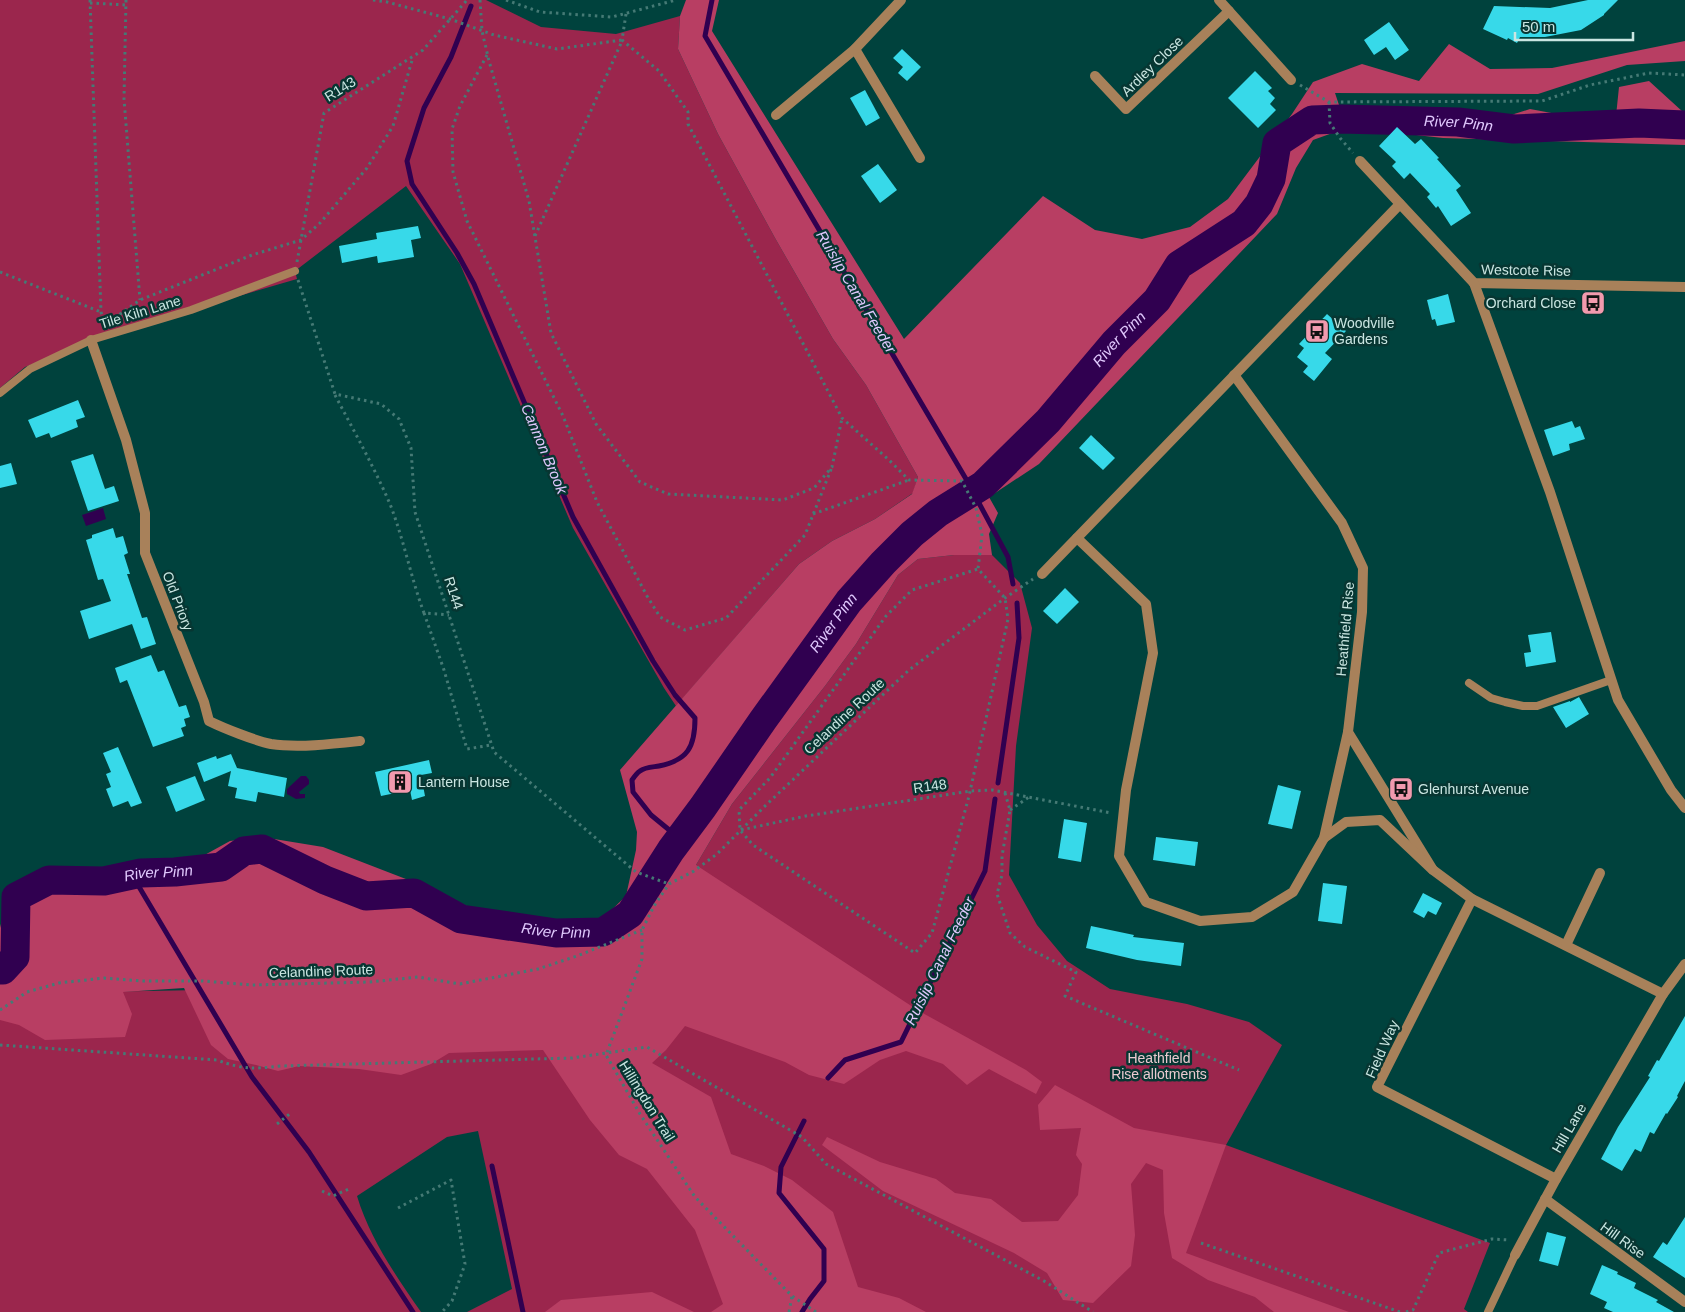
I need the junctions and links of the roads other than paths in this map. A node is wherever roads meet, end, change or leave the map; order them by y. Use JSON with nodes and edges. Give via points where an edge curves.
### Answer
{"nodes":[{"id":1,"x":901,"y":0,"type":"edge"},
{"id":2,"x":1219,"y":0,"type":"edge"},
{"id":3,"x":1229,"y":11,"type":"junction"},
{"id":4,"x":855,"y":49,"type":"junction"},
{"id":5,"x":1095,"y":76,"type":"dead end"},
{"id":6,"x":1290,"y":80,"type":"road end"},
{"id":7,"x":776,"y":115,"type":"dead end"},
{"id":8,"x":920,"y":158,"type":"dead end"},
{"id":9,"x":1360,"y":161,"type":"road end"},
{"id":10,"x":1400,"y":204,"type":"junction"},
{"id":11,"x":295,"y":271,"type":"road end"},
{"id":12,"x":1474,"y":283,"type":"junction"},
{"id":13,"x":1685,"y":287,"type":"edge"},
{"id":14,"x":91,"y":340,"type":"junction"},
{"id":15,"x":1234,"y":375,"type":"junction"},
{"id":16,"x":0,"y":393,"type":"edge"},
{"id":17,"x":1077,"y":538,"type":"junction"},
{"id":18,"x":1042,"y":574,"type":"road end"},
{"id":19,"x":1611,"y":680,"type":"junction"},
{"id":20,"x":1469,"y":683,"type":"dead end"},
{"id":21,"x":1348,"y":732,"type":"junction"},
{"id":22,"x":360,"y":741,"type":"dead end"},
{"id":23,"x":1685,"y":808,"type":"edge"},
{"id":24,"x":1324,"y":838,"type":"junction"},
{"id":25,"x":1433,"y":870,"type":"junction"},
{"id":26,"x":1600,"y":873,"type":"dead end"},
{"id":27,"x":1472,"y":899,"type":"junction"},
{"id":28,"x":1566,"y":945,"type":"junction"},
{"id":29,"x":1685,"y":964,"type":"edge"},
{"id":30,"x":1663,"y":994,"type":"junction"},
{"id":31,"x":1556,"y":1179,"type":"junction"},
{"id":32,"x":1545,"y":1200,"type":"junction"},
{"id":33,"x":1515,"y":1255,"type":"joint"},
{"id":34,"x":1685,"y":1302,"type":"edge"},
{"id":35,"x":1488,"y":1312,"type":"edge"}],
"edges":[{"from":1,"to":4,"type":"street"},
{"from":2,"to":3,"type":"street"},
{"from":3,"to":5,"type":"street","name":"Ardley Close","via":[[1126,109]]},
{"from":3,"to":6,"type":"street"},
{"from":4,"to":7,"type":"street"},
{"from":4,"to":8,"type":"street"},
{"from":9,"to":10,"type":"street"},
{"from":10,"to":12,"type":"street","name":"Westcote Rise"},
{"from":10,"to":15,"type":"street"},
{"from":11,"to":14,"type":"lane","name":"Tile Kiln Lane","via":[[190,310]]},
{"from":12,"to":13,"type":"street","name":"Westcote Rise"},
{"from":12,"to":19,"type":"street","via":[[1550,492]]},
{"from":14,"to":16,"type":"lane","name":"Tile Kiln Lane","via":[[30,369]]},
{"from":14,"to":22,"type":"street","name":"Old Priory","via":[[126,440],[146,513],[144,553],[209,721],[271,744],[323,746]]},
{"from":15,"to":17,"type":"street"},
{"from":15,"to":21,"type":"street","name":"Heathfield Rise","via":[[1342,523],[1363,568],[1362,612]]},
{"from":17,"to":18,"type":"street"},
{"from":17,"to":24,"type":"street","via":[[1146,604],[1152,653],[1126,790],[1119,856],[1146,902],[1200,921],[1252,917],[1294,892]]},
{"from":19,"to":20,"type":"lane","via":[[1538,706],[1523,706],[1492,698]]},
{"from":19,"to":23,"type":"street","via":[[1618,700]]},
{"from":21,"to":24,"type":"street"},
{"from":21,"to":25,"type":"street"},
{"from":24,"to":25,"type":"street","via":[[1346,822],[1380,820]]},
{"from":25,"to":27,"type":"street"},
{"from":26,"to":28,"type":"street"},
{"from":27,"to":28,"type":"street"},
{"from":27,"to":31,"type":"street","name":"Field Way","via":[[1377,1087]]},
{"from":28,"to":30,"type":"street"},
{"from":29,"to":30,"type":"street","name":"Hill Lane"},
{"from":30,"to":31,"type":"street","name":"Hill Lane"},
{"from":31,"to":32,"type":"street","name":"Hill Lane"},
{"from":32,"to":33,"type":"street","name":"Hill Lane"},
{"from":32,"to":34,"type":"street","name":"Hill Rise"},
{"from":33,"to":35,"type":"lane","name":"Hill Lane"}]}
